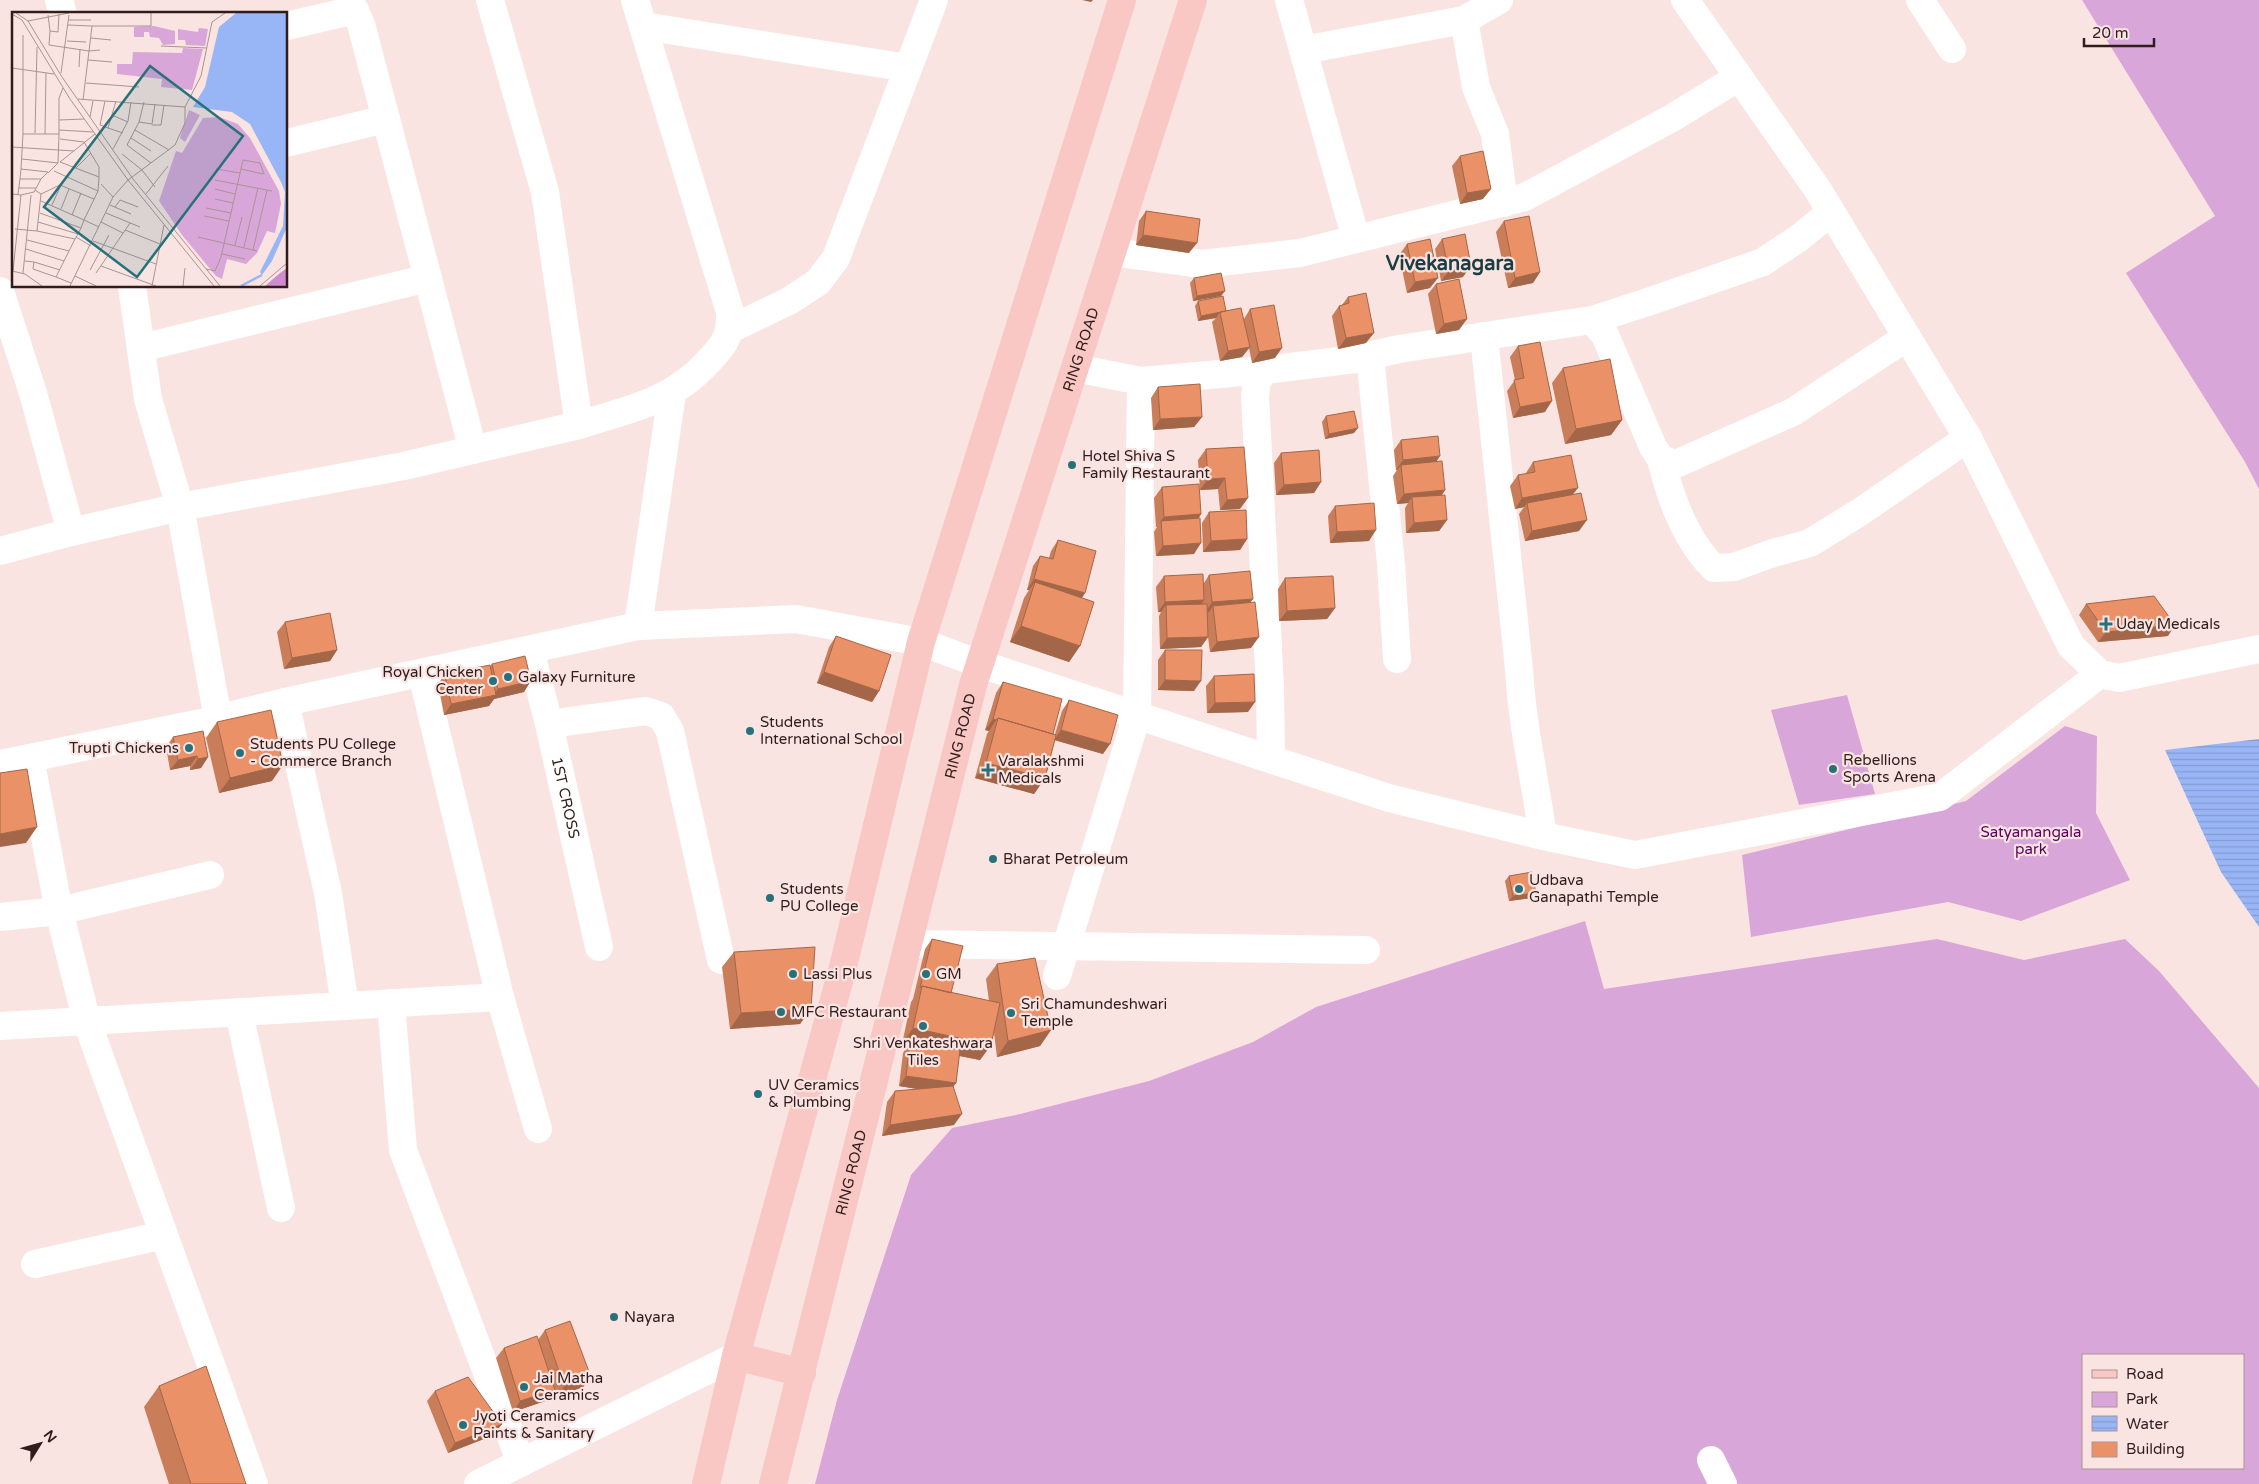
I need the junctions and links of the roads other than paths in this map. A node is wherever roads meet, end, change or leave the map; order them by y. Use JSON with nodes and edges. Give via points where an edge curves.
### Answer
{"nodes":[{"id":1,"x":59,"y":0,"type":"edge"},
{"id":2,"x":490,"y":0,"type":"edge"},
{"id":3,"x":636,"y":0,"type":"edge"},
{"id":4,"x":934,"y":0,"type":"edge"},
{"id":5,"x":1122,"y":0,"type":"edge"},
{"id":6,"x":1193,"y":0,"type":"edge"},
{"id":7,"x":1290,"y":0,"type":"edge"},
{"id":8,"x":1499,"y":0,"type":"edge"},
{"id":9,"x":1684,"y":0,"type":"edge"},
{"id":10,"x":1920,"y":0,"type":"edge"},
{"id":11,"x":352,"y":5,"type":"edge"},
{"id":12,"x":63,"y":12,"type":"edge"},
{"id":13,"x":1464,"y":20,"type":"junction"},
{"id":14,"x":288,"y":25,"type":"edge"},
{"id":15,"x":643,"y":26,"type":"junction"},
{"id":16,"x":1952,"y":49,"type":"dead end"},
{"id":17,"x":1303,"y":50,"type":"junction"},
{"id":18,"x":908,"y":68,"type":"junction"},
{"id":19,"x":1739,"y":77,"type":"junction"},
{"id":20,"x":386,"y":119,"type":"junction"},
{"id":21,"x":288,"y":143,"type":"edge"},
{"id":22,"x":1504,"y":202,"type":"junction"},
{"id":23,"x":1831,"y":212,"type":"junction"},
{"id":24,"x":1356,"y":239,"type":"junction"},
{"id":25,"x":1112,"y":252,"type":"junction"},
{"id":26,"x":428,"y":278,"type":"junction"},
{"id":27,"x":132,"y":288,"type":"edge"},
{"id":28,"x":0,"y":291,"type":"edge"},
{"id":29,"x":1592,"y":320,"type":"junction"},
{"id":30,"x":731,"y":329,"type":"junction"},
{"id":31,"x":1484,"y":336,"type":"junction"},
{"id":32,"x":1907,"y":337,"type":"junction"},
{"id":33,"x":141,"y":348,"type":"junction"},
{"id":34,"x":1370,"y":356,"type":"junction"},
{"id":35,"x":1075,"y":368,"type":"junction"},
{"id":36,"x":1265,"y":370,"type":"junction"},
{"id":37,"x":1141,"y":380,"type":"junction"},
{"id":38,"x":672,"y":393,"type":"junction"},
{"id":39,"x":579,"y":425,"type":"junction"},
{"id":40,"x":1968,"y":438,"type":"junction"},
{"id":41,"x":473,"y":450,"type":"junction"},
{"id":42,"x":1661,"y":458,"type":"junction"},
{"id":43,"x":180,"y":507,"type":"junction"},
{"id":44,"x":71,"y":532,"type":"junction"},
{"id":45,"x":0,"y":551,"type":"edge"},
{"id":46,"x":638,"y":626,"type":"junction"},
{"id":47,"x":921,"y":642,"type":"junction"},
{"id":48,"x":2259,"y":649,"type":"edge"},
{"id":49,"x":530,"y":650,"type":"junction"},
{"id":50,"x":1397,"y":659,"type":"dead end"},
{"id":51,"x":980,"y":664,"type":"junction"},
{"id":52,"x":422,"y":674,"type":"junction"},
{"id":53,"x":2100,"y":674,"type":"junction"},
{"id":54,"x":285,"y":702,"type":"junction"},
{"id":55,"x":1137,"y":715,"type":"junction"},
{"id":56,"x":218,"y":719,"type":"junction"},
{"id":57,"x":550,"y":724,"type":"junction"},
{"id":58,"x":30,"y":758,"type":"junction"},
{"id":59,"x":1271,"y":760,"type":"junction"},
{"id":60,"x":0,"y":764,"type":"edge"},
{"id":61,"x":1543,"y":836,"type":"junction"},
{"id":62,"x":210,"y":875,"type":"dead end"},
{"id":63,"x":59,"y":911,"type":"junction"},
{"id":64,"x":0,"y":917,"type":"edge"},
{"id":65,"x":909,"y":944,"type":"junction"},
{"id":66,"x":1067,"y":945,"type":"junction"},
{"id":67,"x":599,"y":948,"type":"dead end"},
{"id":68,"x":1366,"y":950,"type":"dead end"},
{"id":69,"x":721,"y":960,"type":"dead end"},
{"id":70,"x":1057,"y":976,"type":"dead end"},
{"id":71,"x":500,"y":997,"type":"junction"},
{"id":72,"x":391,"y":1003,"type":"junction"},
{"id":73,"x":345,"y":1006,"type":"junction"},
{"id":74,"x":239,"y":1012,"type":"junction"},
{"id":75,"x":87,"y":1022,"type":"junction"},
{"id":76,"x":0,"y":1026,"type":"edge"},
{"id":77,"x":538,"y":1129,"type":"dead end"},
{"id":78,"x":281,"y":1208,"type":"dead end"},
{"id":79,"x":164,"y":1235,"type":"junction"},
{"id":80,"x":35,"y":1264,"type":"dead end"},
{"id":81,"x":736,"y":1356,"type":"junction"},
{"id":82,"x":802,"y":1373,"type":"junction"},
{"id":83,"x":521,"y":1463,"type":"junction"},
{"id":84,"x":254,"y":1484,"type":"edge"},
{"id":85,"x":478,"y":1484,"type":"edge"},
{"id":86,"x":706,"y":1484,"type":"edge"},
{"id":87,"x":773,"y":1484,"type":"edge"}],
"edges":[{"from":1,"to":12,"type":"street"},
{"from":2,"to":39,"type":"street","via":[[545,192]]},
{"from":3,"to":15,"type":"street"},
{"from":4,"to":18,"type":"street"},
{"from":5,"to":47,"type":"main road"},
{"from":6,"to":25,"type":"main road","name":"RING ROAD"},
{"from":7,"to":17,"type":"street"},
{"from":8,"to":13,"type":"street"},
{"from":9,"to":19,"type":"street"},
{"from":10,"to":16,"type":"street"},
{"from":11,"to":14,"type":"street"},
{"from":11,"to":20,"type":"street","via":[[361,24]]},
{"from":13,"to":17,"type":"street"},
{"from":13,"to":22,"type":"street","via":[[1476,87],[1495,134]]},
{"from":15,"to":18,"type":"street"},
{"from":15,"to":30,"type":"street","via":[[730,312]]},
{"from":17,"to":24,"type":"street"},
{"from":18,"to":30,"type":"street","via":[[836,258],[818,282],[789,301]]},
{"from":19,"to":22,"type":"street","via":[[1672,118],[1525,197]]},
{"from":19,"to":23,"type":"street"},
{"from":20,"to":21,"type":"street"},
{"from":20,"to":26,"type":"street"},
{"from":22,"to":24,"type":"street"},
{"from":23,"to":29,"type":"street","via":[[1763,262]]},
{"from":23,"to":32,"type":"street"},
{"from":24,"to":25,"type":"street","via":[[1300,253],[1202,264]]},
{"from":25,"to":35,"type":"main road","name":"RING ROAD"},
{"from":26,"to":33,"type":"street"},
{"from":26,"to":41,"type":"street"},
{"from":27,"to":33,"type":"street"},
{"from":28,"to":44,"type":"street","via":[[33,393]]},
{"from":29,"to":31,"type":"street"},
{"from":29,"to":42,"type":"street","via":[[1605,334],[1653,447]]},
{"from":30,"to":38,"type":"street","via":[[723,346],[692,380]]},
{"from":31,"to":34,"type":"street"},
{"from":31,"to":61,"type":"street","via":[[1522,712]]},
{"from":32,"to":40,"type":"street"},
{"from":32,"to":42,"type":"street","via":[[1793,412],[1676,464]]},
{"from":33,"to":43,"type":"street","via":[[148,399]]},
{"from":34,"to":36,"type":"street"},
{"from":34,"to":50,"type":"street"},
{"from":35,"to":37,"type":"street"},
{"from":35,"to":51,"type":"main road","name":"RING ROAD"},
{"from":36,"to":37,"type":"street"},
{"from":36,"to":59,"type":"street","via":[[1257,381],[1255,396]]},
{"from":37,"to":55,"type":"street"},
{"from":38,"to":39,"type":"street"},
{"from":38,"to":46,"type":"street"},
{"from":39,"to":41,"type":"street"},
{"from":40,"to":42,"type":"street","via":[[1810,543],[1773,552],[1734,567],[1714,568],[1695,545],[1667,483]]},
{"from":40,"to":53,"type":"street","via":[[2072,646]]},
{"from":41,"to":43,"type":"street","via":[[404,466]]},
{"from":43,"to":44,"type":"street"},
{"from":43,"to":56,"type":"street"},
{"from":44,"to":45,"type":"street"},
{"from":46,"to":47,"type":"street","via":[[796,619]]},
{"from":46,"to":49,"type":"street"},
{"from":47,"to":51,"type":"street"},
{"from":47,"to":81,"type":"main road","via":[[843,967]]},
{"from":48,"to":53,"type":"street","via":[[2119,678]]},
{"from":49,"to":52,"type":"street"},
{"from":49,"to":57,"type":"street","name":"1ST CROSS"},
{"from":51,"to":55,"type":"street"},
{"from":51,"to":65,"type":"main road","name":"RING ROAD"},
{"from":52,"to":54,"type":"street"},
{"from":52,"to":71,"type":"street"},
{"from":53,"to":61,"type":"street","via":[[1940,797],[1635,855]]},
{"from":54,"to":56,"type":"street"},
{"from":54,"to":73,"type":"street","via":[[328,893]]},
{"from":55,"to":59,"type":"street"},
{"from":55,"to":66,"type":"street"},
{"from":56,"to":58,"type":"street"},
{"from":57,"to":67,"type":"street","name":"1ST CROSS"},
{"from":57,"to":69,"type":"street","via":[[646,711],[661,716],[670,731]]},
{"from":58,"to":60,"type":"street"},
{"from":58,"to":63,"type":"street"},
{"from":59,"to":61,"type":"street","via":[[1389,798]]},
{"from":62,"to":63,"type":"street"},
{"from":63,"to":64,"type":"street"},
{"from":63,"to":75,"type":"street"},
{"from":65,"to":66,"type":"street"},
{"from":65,"to":82,"type":"main road","name":"RING ROAD"},
{"from":66,"to":68,"type":"street"},
{"from":66,"to":70,"type":"street"},
{"from":71,"to":72,"type":"street"},
{"from":71,"to":77,"type":"street"},
{"from":72,"to":73,"type":"street"},
{"from":72,"to":83,"type":"street","via":[[403,1150]]},
{"from":73,"to":74,"type":"street"},
{"from":74,"to":75,"type":"street"},
{"from":74,"to":78,"type":"street"},
{"from":75,"to":76,"type":"street"},
{"from":75,"to":79,"type":"street"},
{"from":79,"to":80,"type":"street"},
{"from":79,"to":84,"type":"street"},
{"from":81,"to":82,"type":"main road"},
{"from":81,"to":83,"type":"street"},
{"from":81,"to":86,"type":"main road"},
{"from":82,"to":87,"type":"main road","name":"RING ROAD"},
{"from":83,"to":85,"type":"street"}]}
